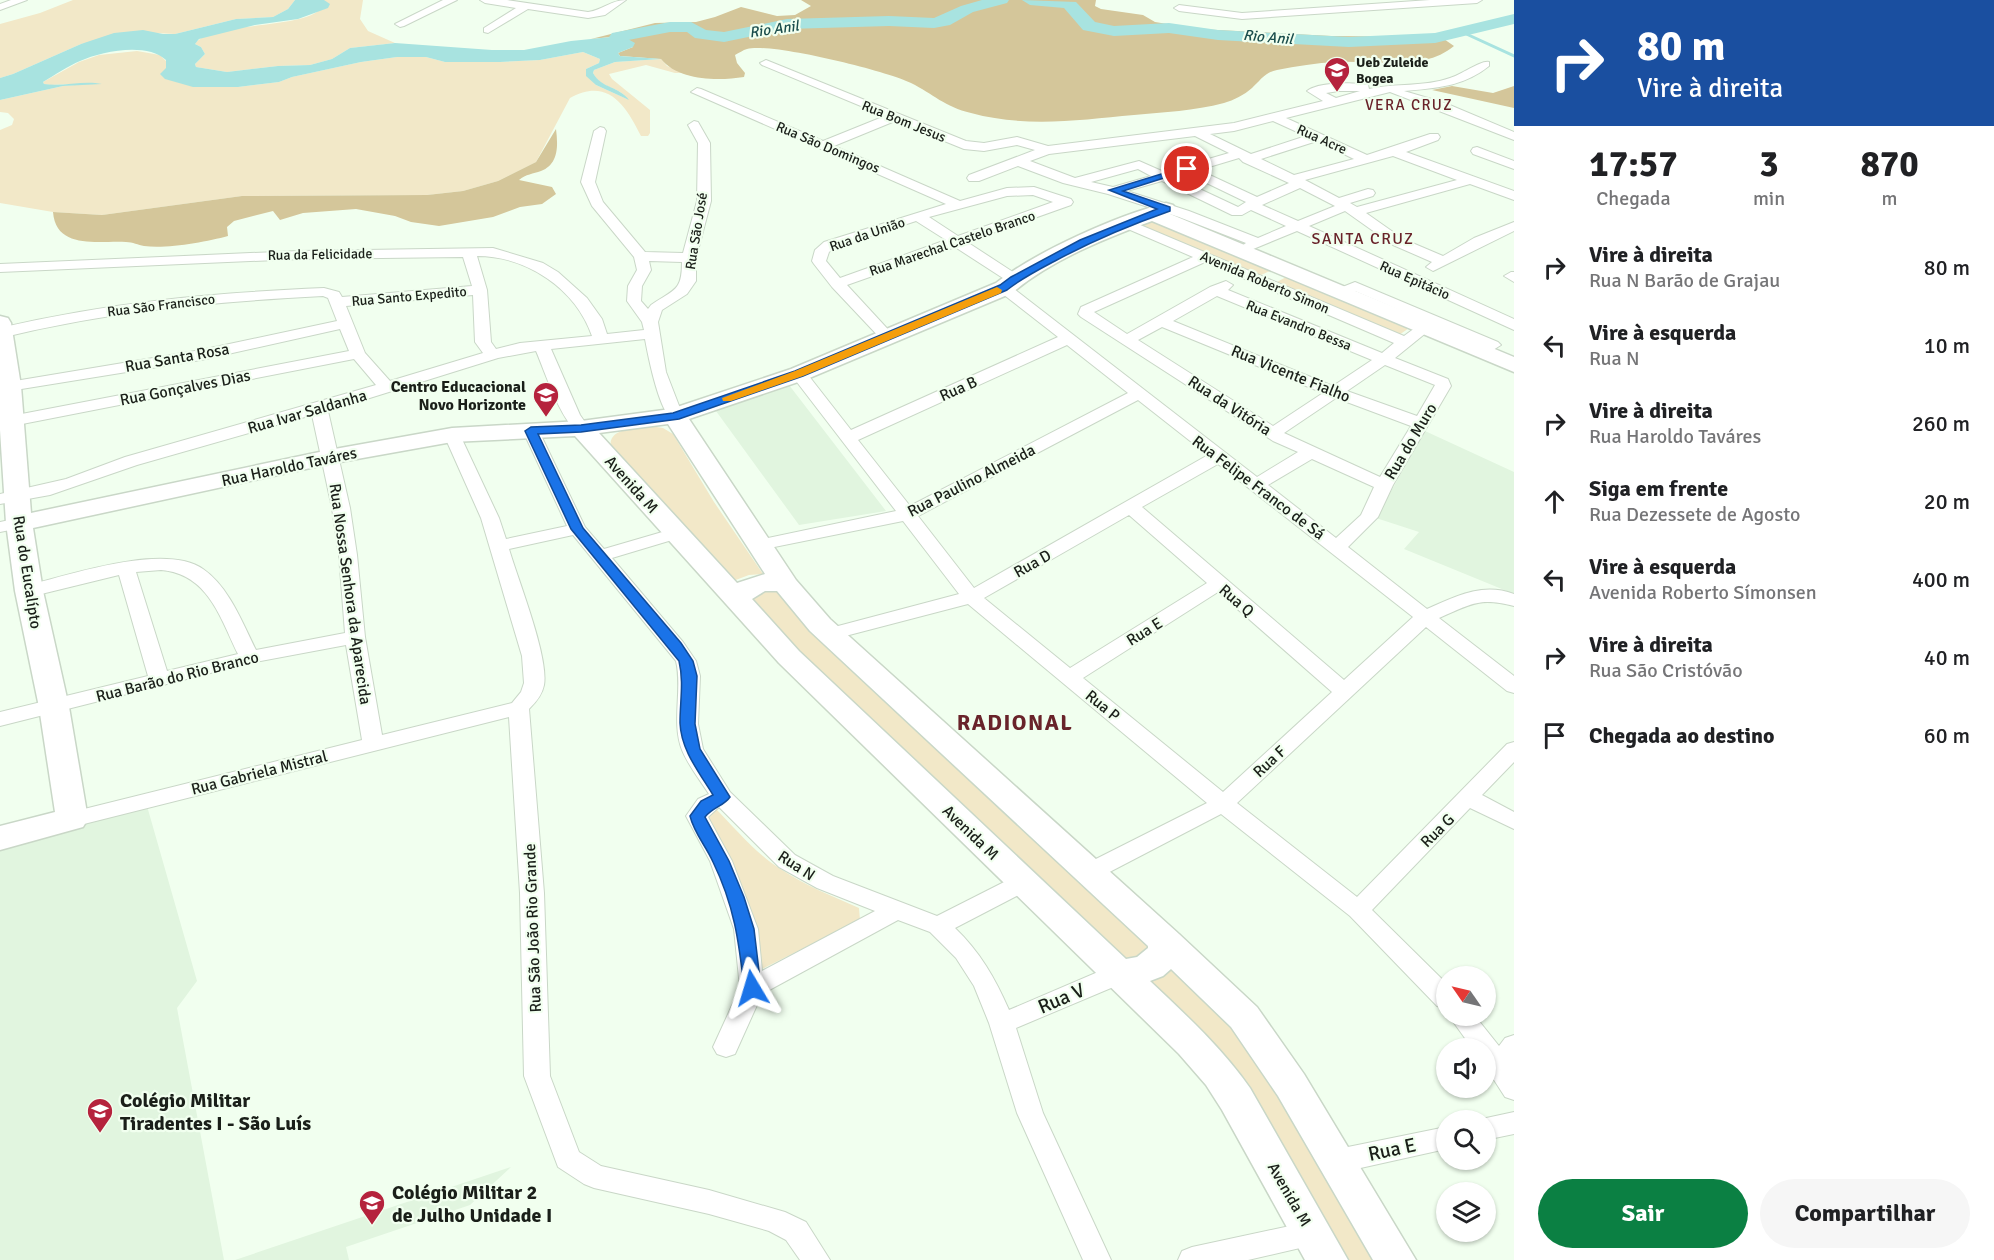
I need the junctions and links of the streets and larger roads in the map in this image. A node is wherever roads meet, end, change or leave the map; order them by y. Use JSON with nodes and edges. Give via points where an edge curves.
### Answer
{"nodes":[{"id":1,"x":22,"y":0,"type":"edge"},
{"id":2,"x":452,"y":0,"type":"edge"},
{"id":3,"x":485,"y":0,"type":"edge"},
{"id":4,"x":621,"y":0,"type":"edge"},
{"id":5,"x":1478,"y":0,"type":"edge"},
{"id":6,"x":0,"y":7,"type":"edge"},
{"id":7,"x":524,"y":7,"type":"junction"},
{"id":8,"x":1179,"y":8,"type":"dead end"},
{"id":9,"x":400,"y":24,"type":"dead end"},
{"id":10,"x":488,"y":30,"type":"dead end"},
{"id":11,"x":766,"y":63,"type":"dead end"},
{"id":12,"x":1485,"y":64,"type":"dead end"},
{"id":13,"x":1384,"y":89,"type":"junction"},
{"id":14,"x":697,"y":92,"type":"dead end"},
{"id":15,"x":1335,"y":102,"type":"junction"},
{"id":16,"x":894,"y":117,"type":"junction"},
{"id":17,"x":1277,"y":118,"type":"junction"},
{"id":18,"x":694,"y":125,"type":"dead end"},
{"id":19,"x":600,"y":131,"type":"dead end"},
{"id":20,"x":1199,"y":133,"type":"junction"},
{"id":21,"x":1514,"y":136,"type":"edge"},
{"id":22,"x":1317,"y":137,"type":"junction"},
{"id":23,"x":1434,"y":137,"type":"dead end"},
{"id":24,"x":824,"y":145,"type":"junction"},
{"id":25,"x":1091,"y":145,"type":"junction"},
{"id":26,"x":1047,"y":150,"type":"junction"},
{"id":27,"x":1397,"y":150,"type":"junction"},
{"id":28,"x":1477,"y":151,"type":"dead end"},
{"id":29,"x":1243,"y":157,"type":"junction"},
{"id":30,"x":1367,"y":160,"type":"junction"},
{"id":31,"x":1020,"y":162,"type":"junction"},
{"id":32,"x":1514,"y":165,"type":"edge"},
{"id":33,"x":1130,"y":166,"type":"junction"},
{"id":34,"x":1187,"y":169,"type":"junction"},
{"id":35,"x":1162,"y":176,"type":"junction"},
{"id":36,"x":974,"y":178,"type":"dead end"},
{"id":37,"x":1470,"y":180,"type":"junction"},
{"id":38,"x":1073,"y":181,"type":"junction"},
{"id":39,"x":1296,"y":182,"type":"junction"},
{"id":40,"x":1113,"y":190,"type":"junction"},
{"id":41,"x":1040,"y":192,"type":"junction"},
{"id":42,"x":1368,"y":193,"type":"dead end"},
{"id":43,"x":1514,"y":195,"type":"edge"},
{"id":44,"x":1253,"y":203,"type":"junction"},
{"id":45,"x":958,"y":205,"type":"junction"},
{"id":46,"x":1347,"y":207,"type":"junction"},
{"id":47,"x":1159,"y":212,"type":"junction"},
{"id":48,"x":1237,"y":212,"type":"junction"},
{"id":49,"x":918,"y":216,"type":"junction"},
{"id":50,"x":1126,"y":223,"type":"junction"},
{"id":51,"x":1209,"y":224,"type":"junction"},
{"id":52,"x":1299,"y":225,"type":"junction"},
{"id":53,"x":1514,"y":226,"type":"edge"},
{"id":54,"x":955,"y":241,"type":"junction"},
{"id":55,"x":1249,"y":247,"type":"junction"},
{"id":56,"x":469,"y":254,"type":"junction"},
{"id":57,"x":641,"y":256,"type":"junction"},
{"id":58,"x":1205,"y":256,"type":"junction"},
{"id":59,"x":689,"y":258,"type":"junction"},
{"id":60,"x":1443,"y":261,"type":"junction"},
{"id":61,"x":0,"y":268,"type":"edge"},
{"id":62,"x":1286,"y":270,"type":"junction"},
{"id":63,"x":1247,"y":275,"type":"junction"},
{"id":64,"x":1412,"y":278,"type":"junction"},
{"id":65,"x":1263,"y":282,"type":"junction"},
{"id":66,"x":1009,"y":283,"type":"junction"},
{"id":67,"x":837,"y":284,"type":"junction"},
{"id":68,"x":480,"y":290,"type":"junction"},
{"id":69,"x":1215,"y":290,"type":"junction"},
{"id":70,"x":338,"y":302,"type":"junction"},
{"id":71,"x":1404,"y":313,"type":"junction"},
{"id":72,"x":1160,"y":321,"type":"junction"},
{"id":73,"x":344,"y":324,"type":"junction"},
{"id":74,"x":1514,"y":326,"type":"edge"},
{"id":75,"x":652,"y":328,"type":"junction"},
{"id":76,"x":1424,"y":328,"type":"junction"},
{"id":77,"x":1,"y":330,"type":"edge"},
{"id":78,"x":887,"y":336,"type":"junction"},
{"id":79,"x":1514,"y":337,"type":"edge"},
{"id":80,"x":601,"y":339,"type":"junction"},
{"id":81,"x":1067,"y":339,"type":"junction"},
{"id":82,"x":1129,"y":339,"type":"junction"},
{"id":83,"x":1404,"y":342,"type":"junction"},
{"id":84,"x":542,"y":347,"type":"junction"},
{"id":85,"x":1486,"y":348,"type":"junction"},
{"id":86,"x":358,"y":354,"type":"junction"},
{"id":87,"x":492,"y":355,"type":"junction"},
{"id":88,"x":1384,"y":359,"type":"junction"},
{"id":89,"x":1514,"y":365,"type":"edge"},
{"id":90,"x":799,"y":374,"type":"junction"},
{"id":91,"x":9,"y":386,"type":"junction"},
{"id":92,"x":387,"y":388,"type":"junction"},
{"id":93,"x":1335,"y":392,"type":"junction"},
{"id":94,"x":1138,"y":394,"type":"junction"},
{"id":95,"x":318,"y":408,"type":"junction"},
{"id":96,"x":12,"y":421,"type":"junction"},
{"id":97,"x":640,"y":421,"type":"junction"},
{"id":98,"x":1422,"y":424,"type":"junction"},
{"id":99,"x":681,"y":425,"type":"junction"},
{"id":100,"x":581,"y":428,"type":"junction"},
{"id":101,"x":531,"y":431,"type":"junction"},
{"id":102,"x":1273,"y":433,"type":"junction"},
{"id":103,"x":452,"y":435,"type":"junction"},
{"id":104,"x":850,"y":437,"type":"junction"},
{"id":105,"x":1311,"y":452,"type":"junction"},
{"id":106,"x":607,"y":456,"type":"junction"},
{"id":107,"x":1219,"y":456,"type":"junction"},
{"id":108,"x":329,"y":457,"type":"junction"},
{"id":109,"x":1257,"y":484,"type":"junction"},
{"id":110,"x":1384,"y":485,"type":"junction"},
{"id":111,"x":1131,"y":507,"type":"junction"},
{"id":112,"x":9,"y":512,"type":"edge"},
{"id":113,"x":909,"y":514,"type":"junction"},
{"id":114,"x":577,"y":529,"type":"junction"},
{"id":115,"x":676,"y":533,"type":"junction"},
{"id":116,"x":759,"y":545,"type":"junction"},
{"id":117,"x":499,"y":546,"type":"junction"},
{"id":118,"x":1338,"y":547,"type":"junction"},
{"id":119,"x":600,"y":556,"type":"junction"},
{"id":120,"x":126,"y":568,"type":"junction"},
{"id":121,"x":1218,"y":584,"type":"junction"},
{"id":122,"x":786,"y":585,"type":"junction"},
{"id":123,"x":29,"y":591,"type":"junction"},
{"id":124,"x":971,"y":597,"type":"junction"},
{"id":125,"x":736,"y":600,"type":"junction"},
{"id":126,"x":1514,"y":600,"type":"edge"},
{"id":127,"x":1425,"y":617,"type":"junction"},
{"id":128,"x":830,"y":634,"type":"junction"},
{"id":129,"x":356,"y":636,"type":"junction"},
{"id":130,"x":250,"y":657,"type":"junction"},
{"id":131,"x":1069,"y":678,"type":"junction"},
{"id":132,"x":159,"y":679,"type":"junction"},
{"id":133,"x":1514,"y":686,"type":"edge"},
{"id":134,"x":1344,"y":691,"type":"junction"},
{"id":135,"x":54,"y":707,"type":"junction"},
{"id":136,"x":519,"y":708,"type":"junction"},
{"id":137,"x":0,"y":719,"type":"edge"},
{"id":138,"x":373,"y":744,"type":"junction"},
{"id":139,"x":1514,"y":749,"type":"edge"},
{"id":140,"x":722,"y":797,"type":"junction"},
{"id":141,"x":1469,"y":798,"type":"junction"},
{"id":142,"x":1223,"y":804,"type":"junction"},
{"id":143,"x":72,"y":819,"type":"junction"},
{"id":144,"x":1514,"y":821,"type":"edge"},
{"id":145,"x":0,"y":838,"type":"edge"},
{"id":146,"x":1090,"y":872,"type":"junction"},
{"id":147,"x":1024,"y":882,"type":"junction"},
{"id":148,"x":896,"y":910,"type":"junction"},
{"id":149,"x":1358,"y":910,"type":"junction"},
{"id":150,"x":938,"y":926,"type":"junction"},
{"id":151,"x":1167,"y":943,"type":"junction"},
{"id":152,"x":1121,"y":973,"type":"junction"},
{"id":153,"x":752,"y":988,"type":"junction"},
{"id":154,"x":1436,"y":989,"type":"edge"},
{"id":155,"x":1002,"y":1023,"type":"junction"},
{"id":156,"x":1473,"y":1026,"type":"edge"},
{"id":157,"x":726,"y":1047,"type":"dead end"},
{"id":158,"x":1506,"y":1055,"type":"edge"},
{"id":159,"x":1514,"y":1089,"type":"edge"},
{"id":160,"x":1514,"y":1123,"type":"edge"},
{"id":161,"x":1496,"y":1127,"type":"edge"},
{"id":162,"x":1436,"y":1140,"type":"edge"},
{"id":163,"x":1338,"y":1161,"type":"junction"},
{"id":164,"x":1320,"y":1247,"type":"edge"},
{"id":165,"x":816,"y":1260,"type":"edge"},
{"id":166,"x":1097,"y":1260,"type":"edge"},
{"id":167,"x":1192,"y":1260,"type":"edge"},
{"id":168,"x":1395,"y":1260,"type":"edge"}],
"edges":[{"from":1,"to":6,"type":"street"},
{"from":2,"to":9,"type":"street"},
{"from":3,"to":7,"type":"street"},
{"from":4,"to":7,"type":"street","via":[[601,13],[582,15]]},
{"from":5,"to":8,"type":"street","via":[[1242,16]]},
{"from":7,"to":10,"type":"street"},
{"from":11,"to":16,"type":"street","name":"Rua Bom Jesus"},
{"from":12,"to":13,"type":"street","via":[[1471,75],[1448,83]]},
{"from":13,"to":15,"type":"street"},
{"from":13,"to":15,"type":"street","via":[[1339,87],[1313,91]]},
{"from":13,"to":21,"type":"street","via":[[1441,106]]},
{"from":14,"to":24,"type":"street","name":"Rua São Domingos"},
{"from":15,"to":17,"type":"street"},
{"from":16,"to":24,"type":"street"},
{"from":16,"to":26,"type":"street","name":"Rua Bom Jesus","via":[[964,146],[1017,141]]},
{"from":17,"to":20,"type":"street"},
{"from":17,"to":22,"type":"street","name":"Rua Acre"},
{"from":18,"to":59,"type":"street","name":"Rua São José","via":[[704,142],[704,201]]},
{"from":19,"to":57,"type":"street","via":[[588,182],[612,222]]},
{"from":20,"to":25,"type":"street"},
{"from":20,"to":29,"type":"street"},
{"from":22,"to":29,"type":"street"},
{"from":22,"to":30,"type":"street","name":"Rua Acre"},
{"from":23,"to":27,"type":"street"},
{"from":24,"to":45,"type":"street","name":"Rua São Domingos"},
{"from":25,"to":26,"type":"street"},
{"from":25,"to":33,"type":"street"},
{"from":26,"to":31,"type":"street"},
{"from":27,"to":30,"type":"street"},
{"from":27,"to":37,"type":"street"},
{"from":28,"to":32,"type":"street"},
{"from":29,"to":34,"type":"street"},
{"from":29,"to":39,"type":"street"},
{"from":30,"to":39,"type":"street"},
{"from":31,"to":36,"type":"street"},
{"from":31,"to":38,"type":"street"},
{"from":33,"to":35,"type":"street","via":[[1140,165]]},
{"from":33,"to":38,"type":"street"},
{"from":34,"to":35,"type":"street"},
{"from":34,"to":44,"type":"street","name":"Rua Epitácio"},
{"from":35,"to":40,"type":"street"},
{"from":35,"to":48,"type":"street"},
{"from":37,"to":43,"type":"street"},
{"from":37,"to":46,"type":"street"},
{"from":38,"to":40,"type":"street"},
{"from":38,"to":41,"type":"street"},
{"from":39,"to":44,"type":"street"},
{"from":39,"to":46,"type":"street"},
{"from":40,"to":47,"type":"street"},
{"from":41,"to":45,"type":"street","via":[[1007,192]]},
{"from":41,"to":54,"type":"street","name":"Rua Marechal Castelo Branco","via":[[1065,204]]},
{"from":42,"to":46,"type":"street"},
{"from":44,"to":48,"type":"street"},
{"from":44,"to":52,"type":"street","name":"Rua Epitácio"},
{"from":45,"to":49,"type":"street"},
{"from":46,"to":52,"type":"street"},
{"from":46,"to":60,"type":"street","via":[[1398,242]]},
{"from":47,"to":50,"type":"street"},
{"from":47,"to":51,"type":"street"},
{"from":47,"to":55,"type":"street"},
{"from":48,"to":51,"type":"street"},
{"from":49,"to":54,"type":"street","name":"Rua Felipe Franco de Sá"},
{"from":49,"to":67,"type":"street","name":"Rua da União","via":[[822,250],[819,261]]},
{"from":50,"to":58,"type":"street","name":"Avenida Roberto Simon"},
{"from":50,"to":66,"type":"street"},
{"from":51,"to":55,"type":"street"},
{"from":52,"to":55,"type":"street"},
{"from":52,"to":64,"type":"street","name":"Rua Epitácio"},
{"from":53,"to":60,"type":"street"},
{"from":54,"to":66,"type":"street","name":"Rua Felipe Franco de Sá"},
{"from":54,"to":67,"type":"street","name":"Rua Marechal Castelo Branco"},
{"from":55,"to":62,"type":"street"},
{"from":56,"to":61,"type":"street","name":"Rua da Felicidade","via":[[278,255]]},
{"from":56,"to":68,"type":"street"},
{"from":56,"to":80,"type":"street","name":"Rua da Felicidade","via":[[493,252],[554,275],[582,301]]},
{"from":57,"to":59,"type":"street"},
{"from":57,"to":75,"type":"street","via":[[644,270],[633,294]]},
{"from":58,"to":63,"type":"street","name":"Avenida Roberto Simon"},
{"from":58,"to":82,"type":"street","name":"Rua da Vitória","via":[[1085,312]]},
{"from":59,"to":75,"type":"street","name":"Rua São José","via":[[687,286],[656,308]]},
{"from":60,"to":64,"type":"street"},
{"from":62,"to":65,"type":"street"},
{"from":62,"to":71,"type":"street","via":[[1340,293]]},
{"from":63,"to":65,"type":"street","name":"Avenida Roberto Simon"},
{"from":63,"to":69,"type":"street"},
{"from":64,"to":74,"type":"street","name":"Rua Epitácio"},
{"from":65,"to":83,"type":"street","name":"Avenida Roberto Simon"},
{"from":66,"to":78,"type":"street"},
{"from":66,"to":81,"type":"street","name":"Rua Felipe Franco de Sá"},
{"from":67,"to":78,"type":"street","name":"Rua da União"},
{"from":68,"to":70,"type":"street","name":"Rua Santo Expedito"},
{"from":68,"to":87,"type":"street","via":[[483,342]]},
{"from":69,"to":72,"type":"street"},
{"from":69,"to":88,"type":"street","name":"Rua Evandro Bessa"},
{"from":70,"to":73,"type":"street"},
{"from":70,"to":77,"type":"street","name":"Rua São Francisco","via":[[334,295],[324,292],[229,296]]},
{"from":71,"to":76,"type":"street"},
{"from":71,"to":85,"type":"street"},
{"from":72,"to":82,"type":"street"},
{"from":72,"to":93,"type":"street","name":"Rua Vicente Fialho"},
{"from":73,"to":86,"type":"street"},
{"from":73,"to":91,"type":"street","name":"Rua Santa Rosa","via":[[201,355]]},
{"from":75,"to":80,"type":"street","name":"Rua Ivar Saldanha"},
{"from":75,"to":99,"type":"street","via":[[658,372]]},
{"from":76,"to":83,"type":"street"},
{"from":76,"to":85,"type":"street"},
{"from":77,"to":91,"type":"street","name":"Rua do Eucalípto"},
{"from":78,"to":90,"type":"street"},
{"from":79,"to":85,"type":"street"},
{"from":80,"to":84,"type":"street","name":"Rua Ivar Saldanha"},
{"from":81,"to":94,"type":"street","name":"Rua Felipe Franco de Sá"},
{"from":81,"to":104,"type":"street","name":"Rua B"},
{"from":82,"to":102,"type":"street","name":"Rua da Vitória"},
{"from":83,"to":88,"type":"street"},
{"from":84,"to":87,"type":"street","name":"Rua Ivar Saldanha"},
{"from":84,"to":100,"type":"street"},
{"from":85,"to":89,"type":"street"},
{"from":86,"to":92,"type":"street"},
{"from":86,"to":96,"type":"street","name":"Rua Gonçalves Dias"},
{"from":87,"to":92,"type":"street","name":"Rua Ivar Saldanha"},
{"from":88,"to":93,"type":"street"},
{"from":88,"to":98,"type":"street","name":"Rua do Muro","via":[[1442,382]]},
{"from":90,"to":99,"type":"street"},
{"from":90,"to":104,"type":"street","name":"Rua P"},
{"from":91,"to":96,"type":"street","name":"Rua do Eucalípto"},
{"from":92,"to":95,"type":"street","name":"Rua Ivar Saldanha"},
{"from":93,"to":98,"type":"street","name":"Rua Vicente Fialho"},
{"from":93,"to":102,"type":"street"},
{"from":94,"to":107,"type":"street","name":"Rua Felipe Franco de Sá"},
{"from":94,"to":113,"type":"street","name":"Rua Paulino Almeida"},
{"from":95,"to":108,"type":"street","name":"Rua Nossa Senhora da Aparecida"},
{"from":95,"to":112,"type":"street","name":"Rua Ivar Saldanha","via":[[131,461]]},
{"from":96,"to":112,"type":"street","name":"Rua do Eucalípto"},
{"from":97,"to":99,"type":"street"},
{"from":97,"to":100,"type":"street","name":"Rua Haroldo Taváres"},
{"from":97,"to":106,"type":"street","via":[[611,434],[606,444]]},
{"from":98,"to":110,"type":"street","name":"Rua do Muro"},
{"from":99,"to":116,"type":"street"},
{"from":100,"to":101,"type":"street","name":"Rua Haroldo Taváres"},
{"from":100,"to":106,"type":"street","name":"Avenida M"},
{"from":101,"to":103,"type":"street","name":"Rua Haroldo Taváres"},
{"from":101,"to":114,"type":"street","name":"Rua N"},
{"from":102,"to":105,"type":"street","name":"Rua da Vitória"},
{"from":103,"to":108,"type":"street","name":"Rua Haroldo Taváres"},
{"from":103,"to":117,"type":"street"},
{"from":104,"to":113,"type":"street","name":"Rua P"},
{"from":105,"to":109,"type":"street"},
{"from":105,"to":110,"type":"street","name":"Rua da Vitória"},
{"from":106,"to":115,"type":"street","name":"Avenida M"},
{"from":107,"to":109,"type":"street","name":"Rua Felipe Franco de Sá"},
{"from":107,"to":111,"type":"street","name":"Rua D"},
{"from":108,"to":112,"type":"street","name":"Rua Haroldo Taváres"},
{"from":108,"to":129,"type":"street","name":"Rua Nossa Senhora da Aparecida","via":[[345,532]]},
{"from":109,"to":118,"type":"street","name":"Rua Felipe Franco de Sá"},
{"from":110,"to":118,"type":"street","name":"Rua do Muro","via":[[1369,517]]},
{"from":111,"to":121,"type":"street","name":"Rua Q"},
{"from":111,"to":124,"type":"street","name":"Rua D"},
{"from":112,"to":123,"type":"street","name":"Rua do Eucalípto"},
{"from":113,"to":116,"type":"street","name":"Rua Paulino Almeida"},
{"from":113,"to":124,"type":"street","name":"Rua P"},
{"from":114,"to":117,"type":"street"},
{"from":114,"to":119,"type":"street","name":"Rua N"},
{"from":115,"to":119,"type":"street"},
{"from":115,"to":125,"type":"street","name":"Avenida M"},
{"from":116,"to":122,"type":"street"},
{"from":117,"to":136,"type":"street","via":[[534,670],[531,694]]},
{"from":118,"to":127,"type":"street","name":"Rua Felipe Franco de Sá"},
{"from":119,"to":140,"type":"street","name":"Rua N","via":[[686,661],[692,749]]},
{"from":120,"to":123,"type":"street"},
{"from":120,"to":130,"type":"street","via":[[174,563],[193,570],[228,612]]},
{"from":120,"to":132,"type":"street"},
{"from":121,"to":131,"type":"street","name":"Rua E"},
{"from":121,"to":134,"type":"street","name":"Rua Q"},
{"from":122,"to":125,"type":"street","via":[[759,583]]},
{"from":122,"to":128,"type":"street"},
{"from":123,"to":135,"type":"street","name":"Rua do Eucalípto"},
{"from":124,"to":128,"type":"street","name":"Rua D"},
{"from":124,"to":131,"type":"street","name":"Rua P"},
{"from":125,"to":147,"type":"street","name":"Avenida M","via":[[789,657]]},
{"from":126,"to":127,"type":"street","name":"Rua F","via":[[1500,595],[1473,596]]},
{"from":127,"to":133,"type":"street","name":"Rua Felipe Franco de Sá"},
{"from":127,"to":134,"type":"street","name":"Rua F"},
{"from":128,"to":146,"type":"street"},
{"from":129,"to":130,"type":"street","name":"Rua Barão do Rio Branco"},
{"from":129,"to":138,"type":"street","name":"Rua Nossa Senhora da Aparecida"},
{"from":130,"to":132,"type":"street","name":"Rua Barão do Rio Branco"},
{"from":131,"to":142,"type":"street","name":"Rua P"},
{"from":132,"to":135,"type":"street","name":"Rua Barão do Rio Branco"},
{"from":134,"to":142,"type":"street","name":"Rua F"},
{"from":135,"to":137,"type":"street","name":"Rua Barão do Rio Branco"},
{"from":135,"to":143,"type":"street","name":"Rua do Eucalípto"},
{"from":136,"to":138,"type":"street","name":"Rua Gabriela Mistral"},
{"from":136,"to":165,"type":"street","name":"Rua São João Rio Grande","via":[[532,892],[537,1076],[568,1159],[594,1176],[775,1221],[796,1231]]},
{"from":138,"to":143,"type":"street","name":"Rua Gabriela Mistral"},
{"from":139,"to":141,"type":"street","name":"Rua G"},
{"from":140,"to":148,"type":"street","name":"Rua N","via":[[787,861],[825,882]]},
{"from":140,"to":153,"type":"street","via":[[706,804],[697,816],[736,897],[746,929]]},
{"from":141,"to":144,"type":"street"},
{"from":141,"to":149,"type":"street","name":"Rua G"},
{"from":142,"to":146,"type":"street","name":"Rua F"},
{"from":142,"to":149,"type":"street","name":"Rua P"},
{"from":143,"to":145,"type":"street","name":"Rua Gabriela Mistral"},
{"from":146,"to":151,"type":"street"},
{"from":147,"to":150,"type":"street"},
{"from":147,"to":152,"type":"street","name":"Avenida M"},
{"from":148,"to":150,"type":"street","name":"Rua N"},
{"from":148,"to":153,"type":"street"},
{"from":149,"to":154,"type":"street","name":"Rua P"},
{"from":150,"to":155,"type":"street","name":"Rua N","via":[[970,959]]},
{"from":151,"to":152,"type":"street","via":[[1161,960],[1153,966]]},
{"from":151,"to":163,"type":"street","via":[[1244,1017]]},
{"from":152,"to":155,"type":"street","name":"Rua V"},
{"from":152,"to":164,"type":"street","name":"Avenida M","via":[[1219,1074]]},
{"from":153,"to":157,"type":"street"},
{"from":155,"to":166,"type":"street","name":"Rua N","via":[[1030,1113]]},
{"from":156,"to":158,"type":"street"},
{"from":158,"to":159,"type":"street"},
{"from":160,"to":161,"type":"street"},
{"from":162,"to":163,"type":"street","name":"Rua E"},
{"from":163,"to":168,"type":"street"},
{"from":164,"to":167,"type":"street"}]}
